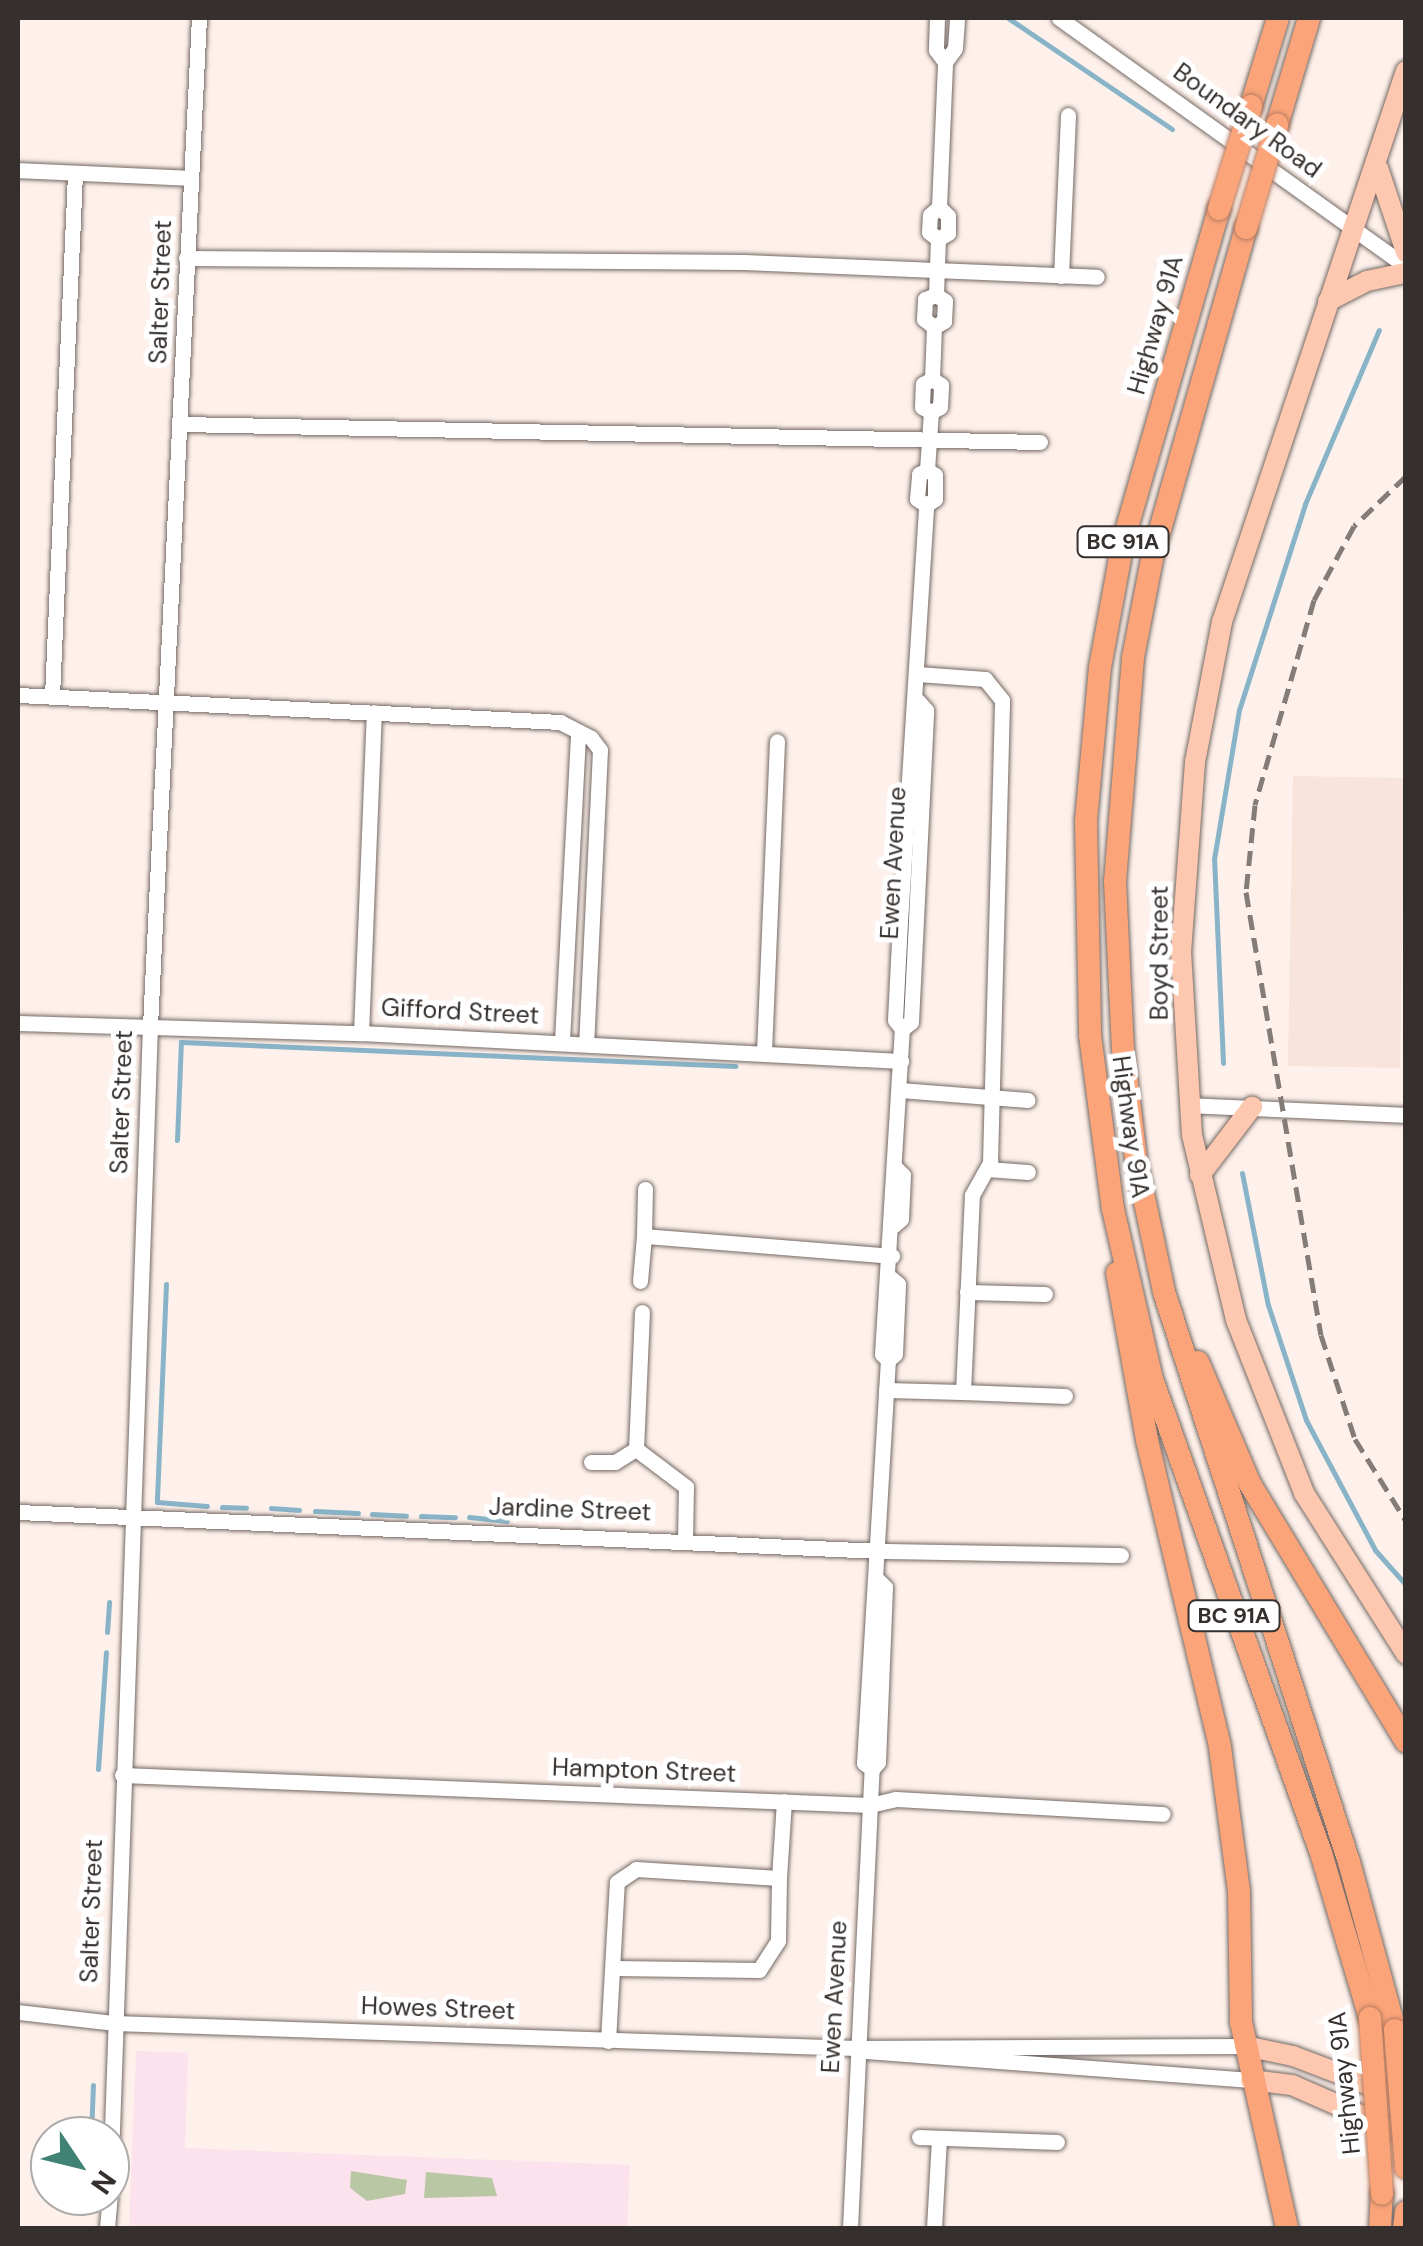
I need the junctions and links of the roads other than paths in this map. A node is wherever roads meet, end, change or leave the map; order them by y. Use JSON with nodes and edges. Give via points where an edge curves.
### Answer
{"nodes":[{"id":1,"x":199,"y":18,"type":"edge"},
{"id":2,"x":936,"y":18,"type":"edge"},
{"id":3,"x":956,"y":18,"type":"edge"},
{"id":4,"x":1059,"y":18,"type":"edge"},
{"id":5,"x":1278,"y":18,"type":"edge"},
{"id":6,"x":1309,"y":18,"type":"edge"},
{"id":7,"x":945,"y":62,"type":"junction"},
{"id":8,"x":1406,"y":71,"type":"edge"},
{"id":9,"x":1068,"y":115,"type":"dead end"},
{"id":10,"x":1378,"y":168,"type":"junction"},
{"id":11,"x":18,"y":170,"type":"edge"},
{"id":12,"x":75,"y":174,"type":"junction"},
{"id":13,"x":191,"y":178,"type":"junction"},
{"id":14,"x":1355,"y":229,"type":"junction"},
{"id":15,"x":1406,"y":252,"type":"edge"},
{"id":16,"x":186,"y":258,"type":"junction"},
{"id":17,"x":937,"y":270,"type":"junction"},
{"id":18,"x":1406,"y":270,"type":"edge"},
{"id":19,"x":1061,"y":276,"type":"junction"},
{"id":20,"x":1097,"y":278,"type":"dead end"},
{"id":21,"x":1328,"y":301,"type":"junction"},
{"id":22,"x":181,"y":424,"type":"junction"},
{"id":23,"x":929,"y":439,"type":"junction"},
{"id":24,"x":1040,"y":442,"type":"dead end"},
{"id":25,"x":918,"y":674,"type":"junction"},
{"id":26,"x":18,"y":695,"type":"edge"},
{"id":27,"x":52,"y":696,"type":"junction"},
{"id":28,"x":168,"y":702,"type":"junction"},
{"id":29,"x":374,"y":712,"type":"junction"},
{"id":30,"x":578,"y":732,"type":"junction"},
{"id":31,"x":777,"y":741,"type":"dead end"},
{"id":32,"x":18,"y":1023,"type":"edge"},
{"id":33,"x":150,"y":1026,"type":"junction"},
{"id":34,"x":362,"y":1033,"type":"junction"},
{"id":35,"x":562,"y":1042,"type":"junction"},
{"id":36,"x":586,"y":1044,"type":"junction"},
{"id":37,"x":764,"y":1052,"type":"junction"},
{"id":38,"x":901,"y":1061,"type":"junction"},
{"id":39,"x":900,"y":1090,"type":"junction"},
{"id":40,"x":990,"y":1096,"type":"junction"},
{"id":41,"x":1028,"y":1100,"type":"dead end"},
{"id":42,"x":1188,"y":1105,"type":"junction"},
{"id":43,"x":1252,"y":1107,"type":"junction"},
{"id":44,"x":1406,"y":1115,"type":"edge"},
{"id":45,"x":987,"y":1169,"type":"junction"},
{"id":46,"x":1028,"y":1172,"type":"dead end"},
{"id":47,"x":1200,"y":1175,"type":"junction"},
{"id":48,"x":645,"y":1189,"type":"dead end"},
{"id":49,"x":1114,"y":1210,"type":"junction"},
{"id":50,"x":644,"y":1236,"type":"junction"},
{"id":51,"x":892,"y":1256,"type":"junction"},
{"id":52,"x":640,"y":1281,"type":"dead end"},
{"id":53,"x":967,"y":1292,"type":"junction"},
{"id":54,"x":1164,"y":1292,"type":"junction"},
{"id":55,"x":1045,"y":1294,"type":"dead end"},
{"id":56,"x":642,"y":1312,"type":"dead end"},
{"id":57,"x":886,"y":1390,"type":"junction"},
{"id":58,"x":964,"y":1392,"type":"junction"},
{"id":59,"x":1064,"y":1396,"type":"dead end"},
{"id":60,"x":636,"y":1450,"type":"junction"},
{"id":61,"x":591,"y":1462,"type":"dead end"},
{"id":62,"x":18,"y":1512,"type":"edge"},
{"id":63,"x":134,"y":1517,"type":"junction"},
{"id":64,"x":684,"y":1539,"type":"junction"},
{"id":65,"x":880,"y":1551,"type":"junction"},
{"id":66,"x":1121,"y":1555,"type":"dead end"},
{"id":67,"x":1406,"y":1654,"type":"edge"},
{"id":68,"x":1406,"y":1742,"type":"edge"},
{"id":69,"x":122,"y":1776,"type":"junction"},
{"id":70,"x":784,"y":1801,"type":"junction"},
{"id":71,"x":870,"y":1805,"type":"junction"},
{"id":72,"x":1163,"y":1814,"type":"dead end"},
{"id":73,"x":778,"y":1878,"type":"junction"},
{"id":74,"x":614,"y":1968,"type":"junction"},
{"id":75,"x":18,"y":2012,"type":"edge"},
{"id":76,"x":114,"y":2022,"type":"junction"},
{"id":77,"x":608,"y":2041,"type":"junction"},
{"id":78,"x":1245,"y":2046,"type":"junction"},
{"id":79,"x":857,"y":2048,"type":"junction"},
{"id":80,"x":1251,"y":2080,"type":"junction"},
{"id":81,"x":1406,"y":2099,"type":"edge"},
{"id":82,"x":112,"y":2116,"type":"edge"},
{"id":83,"x":1406,"y":2136,"type":"edge"},
{"id":84,"x":919,"y":2137,"type":"dead end"},
{"id":85,"x":939,"y":2138,"type":"junction"},
{"id":86,"x":1057,"y":2142,"type":"dead end"},
{"id":87,"x":1406,"y":2168,"type":"edge"},
{"id":88,"x":1406,"y":2212,"type":"edge"},
{"id":89,"x":850,"y":2228,"type":"edge"},
{"id":90,"x":934,"y":2228,"type":"edge"},
{"id":91,"x":1288,"y":2228,"type":"edge"},
{"id":92,"x":1380,"y":2228,"type":"edge"},
{"id":93,"x":1404,"y":2228,"type":"edge"}],
"edges":[{"from":1,"to":13,"type":"street","name":"Salter Street"},
{"from":2,"to":7,"type":"street","name":"Ewen Avenue","via":[[936,50]]},
{"from":3,"to":7,"type":"street","name":"Ewen Avenue","via":[[955,48]]},
{"from":4,"to":14,"type":"street","name":"Boundary Road"},
{"from":5,"to":49,"type":"highway","name":"Highway 91A","number":"BC 91A","bridge":true,"via":[[1123,542],[1090,754],[1085,958]]},
{"from":6,"to":54,"type":"highway","name":"Highway 91A","number":"BC 91A","bridge":true,"via":[[1152,560],[1119,776],[1115,881],[1122,1049]]},
{"from":7,"to":17,"type":"street","name":"Ewen Avenue","via":[[939,207],[930,215],[929,232],[938,239]]},
{"from":8,"to":10,"type":"main road","name":"Boyd Street"},
{"from":9,"to":19,"type":"street"},
{"from":10,"to":14,"type":"main road","name":"Boyd Street"},
{"from":10,"to":15,"type":"main road"},
{"from":11,"to":12,"type":"street"},
{"from":12,"to":13,"type":"street"},
{"from":12,"to":27,"type":"street"},
{"from":13,"to":16,"type":"street","name":"Salter Street"},
{"from":14,"to":18,"type":"street","name":"Boundary Road"},
{"from":14,"to":21,"type":"main road","name":"Boyd Street"},
{"from":16,"to":17,"type":"street"},
{"from":16,"to":22,"type":"street","name":"Salter Street"},
{"from":17,"to":19,"type":"street"},
{"from":17,"to":23,"type":"street","name":"Ewen Avenue","via":[[936,294],[924,300],[924,319],[934,328],[932,379],[923,384]]},
{"from":18,"to":21,"type":"main road","via":[[1367,280]]},
{"from":19,"to":20,"type":"street"},
{"from":21,"to":42,"type":"main road","name":"Boyd Street","via":[[1242,550],[1198,746],[1182,951]]},
{"from":22,"to":23,"type":"street"},
{"from":22,"to":28,"type":"street","name":"Salter Street"},
{"from":23,"to":24,"type":"street"},
{"from":23,"to":25,"type":"street","name":"Ewen Avenue","via":[[927,470],[919,474],[918,486],[918,499],[926,505]]},
{"from":25,"to":38,"type":"street","name":"Ewen Avenue","via":[[917,700],[926,710],[910,1022],[902,1029]]},
{"from":25,"to":40,"type":"street","via":[[985,679],[1002,700]]},
{"from":26,"to":27,"type":"street"},
{"from":27,"to":28,"type":"street"},
{"from":28,"to":29,"type":"street"},
{"from":28,"to":33,"type":"street","name":"Salter Street"},
{"from":29,"to":30,"type":"street","via":[[560,722]]},
{"from":29,"to":34,"type":"street"},
{"from":30,"to":35,"type":"street"},
{"from":30,"to":36,"type":"street","via":[[600,750]]},
{"from":31,"to":37,"type":"street"},
{"from":32,"to":33,"type":"street","name":"Gifford Street"},
{"from":33,"to":34,"type":"street","name":"Gifford Street"},
{"from":33,"to":63,"type":"street","name":"Salter Street"},
{"from":34,"to":35,"type":"street","name":"Gifford Street"},
{"from":35,"to":36,"type":"street","name":"Gifford Street"},
{"from":36,"to":37,"type":"street","name":"Gifford Street"},
{"from":37,"to":38,"type":"street","name":"Gifford Street"},
{"from":38,"to":39,"type":"street","name":"Ewen Avenue"},
{"from":39,"to":40,"type":"street"},
{"from":39,"to":51,"type":"street","name":"Ewen Avenue","via":[[896,1168],[889,1174]]},
{"from":40,"to":41,"type":"street"},
{"from":40,"to":45,"type":"street"},
{"from":42,"to":43,"type":"street"},
{"from":42,"to":47,"type":"main road","name":"Boyd Street"},
{"from":43,"to":44,"type":"street"},
{"from":43,"to":47,"type":"main road"},
{"from":45,"to":46,"type":"street"},
{"from":45,"to":53,"type":"street","via":[[972,1195]]},
{"from":47,"to":67,"type":"main road","name":"Boyd Street","via":[[1226,1289],[1270,1416],[1329,1538]]},
{"from":48,"to":50,"type":"street"},
{"from":49,"to":78,"type":"highway","via":[[1118,1308],[1228,1796]]},
{"from":49,"to":92,"type":"highway","name":"Highway 91A","number":"BC 91A","bridge":true,"via":[[1152,1379],[1321,1854],[1370,2018]]},
{"from":50,"to":51,"type":"street"},
{"from":50,"to":52,"type":"street"},
{"from":51,"to":57,"type":"street","name":"Ewen Avenue","via":[[891,1278],[884,1284]]},
{"from":53,"to":55,"type":"street"},
{"from":53,"to":58,"type":"street"},
{"from":54,"to":68,"type":"highway","via":[[1250,1484]]},
{"from":54,"to":87,"type":"highway","name":"Highway 91A","number":"BC 91A","bridge":true,"via":[[1354,1879],[1395,2030]]},
{"from":56,"to":60,"type":"street"},
{"from":57,"to":58,"type":"street"},
{"from":57,"to":65,"type":"street","name":"Ewen Avenue"},
{"from":58,"to":59,"type":"street"},
{"from":60,"to":61,"type":"street","via":[[615,1462]]},
{"from":60,"to":64,"type":"street","via":[[676,1473],[686,1487]]},
{"from":62,"to":63,"type":"street","name":"Jardine Street"},
{"from":63,"to":64,"type":"street","name":"Jardine Street"},
{"from":63,"to":69,"type":"street","name":"Salter Street"},
{"from":64,"to":65,"type":"street","name":"Jardine Street"},
{"from":65,"to":66,"type":"street","name":"Jardine Street"},
{"from":65,"to":71,"type":"street","name":"Ewen Avenue","via":[[878,1580],[871,1586],[864,1763],[872,1769]]},
{"from":69,"to":70,"type":"street","name":"Hampton Street"},
{"from":69,"to":76,"type":"street","name":"Salter Street"},
{"from":70,"to":71,"type":"street","name":"Hampton Street"},
{"from":70,"to":73,"type":"street"},
{"from":71,"to":72,"type":"street","name":"Hampton Street","via":[[895,1798]]},
{"from":71,"to":79,"type":"street","name":"Ewen Avenue"},
{"from":73,"to":74,"type":"street","via":[[778,1941],[774,1957],[760,1970]]},
{"from":73,"to":74,"type":"street","via":[[626,1870],[617,1882]]},
{"from":74,"to":77,"type":"street"},
{"from":75,"to":76,"type":"street","name":"Howes Street"},
{"from":76,"to":77,"type":"street","name":"Howes Street"},
{"from":76,"to":82,"type":"street","name":"Salter Street"},
{"from":77,"to":79,"type":"street","name":"Howes Street"},
{"from":78,"to":79,"type":"street","name":"Howes Street"},
{"from":78,"to":80,"type":"highway"},
{"from":78,"to":81,"type":"main road","name":"Howes Street","via":[[1293,2056]]},
{"from":79,"to":80,"type":"street","name":"Howes Street","via":[[889,2056]]},
{"from":79,"to":89,"type":"street","name":"Ewen Avenue"},
{"from":80,"to":83,"type":"main road","name":"Howes Street","via":[[1292,2085]]},
{"from":80,"to":91,"type":"highway"},
{"from":84,"to":85,"type":"street"},
{"from":85,"to":86,"type":"street"},
{"from":85,"to":90,"type":"street"},
{"from":88,"to":93,"type":"highway"}]}
